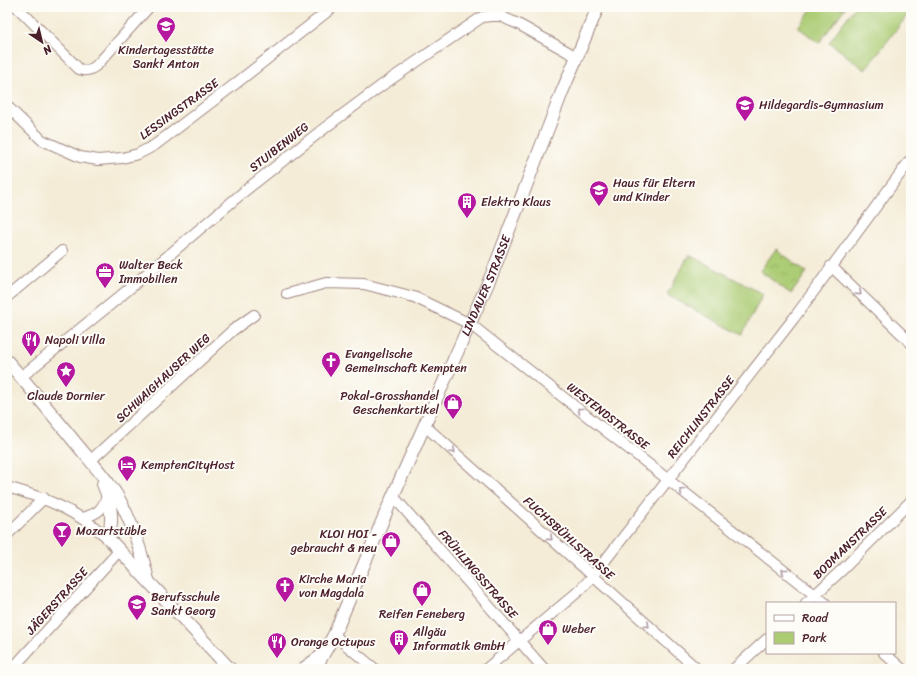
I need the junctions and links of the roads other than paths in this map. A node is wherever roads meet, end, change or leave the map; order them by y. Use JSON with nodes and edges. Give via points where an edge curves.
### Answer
{"nodes":[{"id":1,"x":17,"y":7,"type":"edge"},
{"id":2,"x":149,"y":7,"type":"edge"},
{"id":3,"x":333,"y":7,"type":"edge"},
{"id":4,"x":598,"y":7,"type":"edge"},
{"id":5,"x":578,"y":57,"type":"junction"},
{"id":6,"x":7,"y":106,"type":"edge"},
{"id":7,"x":911,"y":159,"type":"edge"},
{"id":8,"x":62,"y":251,"type":"dead end"},
{"id":9,"x":831,"y":266,"type":"junction"},
{"id":10,"x":287,"y":294,"type":"dead end"},
{"id":11,"x":7,"y":296,"type":"edge"},
{"id":12,"x":254,"y":314,"type":"dead end"},
{"id":13,"x":470,"y":324,"type":"junction"},
{"id":14,"x":911,"y":343,"type":"edge"},
{"id":15,"x":7,"y":361,"type":"edge"},
{"id":16,"x":21,"y":377,"type":"junction"},
{"id":17,"x":424,"y":426,"type":"junction"},
{"id":18,"x":93,"y":465,"type":"junction"},
{"id":19,"x":668,"y":480,"type":"junction"},
{"id":20,"x":7,"y":487,"type":"edge"},
{"id":21,"x":108,"y":494,"type":"junction"},
{"id":22,"x":392,"y":496,"type":"junction"},
{"id":23,"x":44,"y":498,"type":"junction"},
{"id":24,"x":911,"y":501,"type":"edge"},
{"id":25,"x":82,"y":518,"type":"junction"},
{"id":26,"x":7,"y":536,"type":"edge"},
{"id":27,"x":108,"y":538,"type":"junction"},
{"id":28,"x":120,"y":550,"type":"junction"},
{"id":29,"x":593,"y":576,"type":"junction"},
{"id":30,"x":148,"y":580,"type":"junction"},
{"id":31,"x":815,"y":595,"type":"junction"},
{"id":32,"x":807,"y":602,"type":"edge"},
{"id":33,"x":824,"y":602,"type":"edge"},
{"id":34,"x":334,"y":635,"type":"junction"},
{"id":35,"x":766,"y":640,"type":"edge"},
{"id":36,"x":520,"y":641,"type":"junction"},
{"id":37,"x":885,"y":654,"type":"edge"},
{"id":38,"x":323,"y":655,"type":"junction"},
{"id":39,"x":12,"y":669,"type":"edge"},
{"id":40,"x":230,"y":669,"type":"edge"},
{"id":41,"x":303,"y":669,"type":"edge"},
{"id":42,"x":315,"y":669,"type":"edge"},
{"id":43,"x":376,"y":669,"type":"edge"},
{"id":44,"x":486,"y":669,"type":"edge"},
{"id":45,"x":544,"y":669,"type":"edge"},
{"id":46,"x":697,"y":669,"type":"edge"},
{"id":47,"x":734,"y":669,"type":"edge"},
{"id":48,"x":902,"y":669,"type":"edge"}],
"edges":[{"from":1,"to":2,"type":"street","via":[[78,69],[84,71],[97,65]]},
{"from":3,"to":6,"type":"street","name":"LESSINGSTRASSE","via":[[155,145],[138,154],[98,160],[80,157],[42,140]]},
{"from":4,"to":5,"type":"street","name":"LINDAUER STRASSE"},
{"from":5,"to":13,"type":"street","name":"LINDAUER STRASSE"},
{"from":5,"to":16,"type":"street","name":"STUIBENWEG","via":[[512,21],[500,16],[482,17],[326,127],[247,189]]},
{"from":7,"to":9,"type":"street","name":"REICHLINSTRASSE"},
{"from":8,"to":11,"type":"street"},
{"from":9,"to":14,"type":"street","one_way":true},
{"from":9,"to":19,"type":"street","name":"REICHLINSTRASSE","via":[[794,318]]},
{"from":10,"to":13,"type":"street","via":[[326,283],[364,284],[414,297]]},
{"from":12,"to":18,"type":"street","name":"SCHWAIGHAUSER WEG","via":[[233,330]]},
{"from":13,"to":17,"type":"street","name":"LINDAUER STRASSE"},
{"from":19,"to":13,"type":"street","name":"WESTENDSTRASSE","one_way":true},
{"from":15,"to":16,"type":"street"},
{"from":16,"to":18,"type":"street"},
{"from":17,"to":22,"type":"street","name":"LINDAUER STRASSE"},
{"from":17,"to":29,"type":"street","name":"FUCHSBÜHLSTRASSE","one_way":true},
{"from":18,"to":21,"type":"street"},
{"from":18,"to":30,"type":"street","via":[[115,493],[126,514],[143,557]]},
{"from":19,"to":29,"type":"street","name":"REICHLINSTRASSE"},
{"from":31,"to":19,"type":"street","name":"WESTENDSTRASSE","one_way":true},
{"from":20,"to":23,"type":"street"},
{"from":21,"to":25,"type":"street","via":[[102,507],[94,514]]},
{"from":21,"to":27,"type":"street","via":[[112,518]]},
{"from":22,"to":34,"type":"street","name":"LINDAUER STRASSE"},
{"from":22,"to":36,"type":"street","name":"FRÜHLINGSSTRASSE"},
{"from":23,"to":25,"type":"street"},
{"from":23,"to":26,"type":"street"},
{"from":24,"to":31,"type":"street","name":"BODMANSTRASSE"},
{"from":25,"to":27,"type":"street"},
{"from":27,"to":28,"type":"street"},
{"from":28,"to":30,"type":"street"},
{"from":28,"to":39,"type":"street","name":"JÄGERSTRASSE"},
{"from":29,"to":36,"type":"street","name":"REICHLINSTRASSE"},
{"from":29,"to":46,"type":"street","name":"FUCHSBÜHLSTRASSE","one_way":true},
{"from":30,"to":40,"type":"street"},
{"from":31,"to":32,"type":"street","name":"BODMANSTRASSE"},
{"from":31,"to":33,"type":"street","name":"WESTENDSTRASSE"},
{"from":34,"to":38,"type":"street","name":"LINDAUER STRASSE"},
{"from":34,"to":43,"type":"street"},
{"from":35,"to":47,"type":"street"},
{"from":36,"to":44,"type":"street","name":"REICHLINSTRASSE"},
{"from":36,"to":45,"type":"street","name":"FRÜHLINGSSTRASSE"},
{"from":37,"to":48,"type":"street"},
{"from":38,"to":41,"type":"street"},
{"from":38,"to":42,"type":"street","name":"LINDAUER STRASSE"}]}
